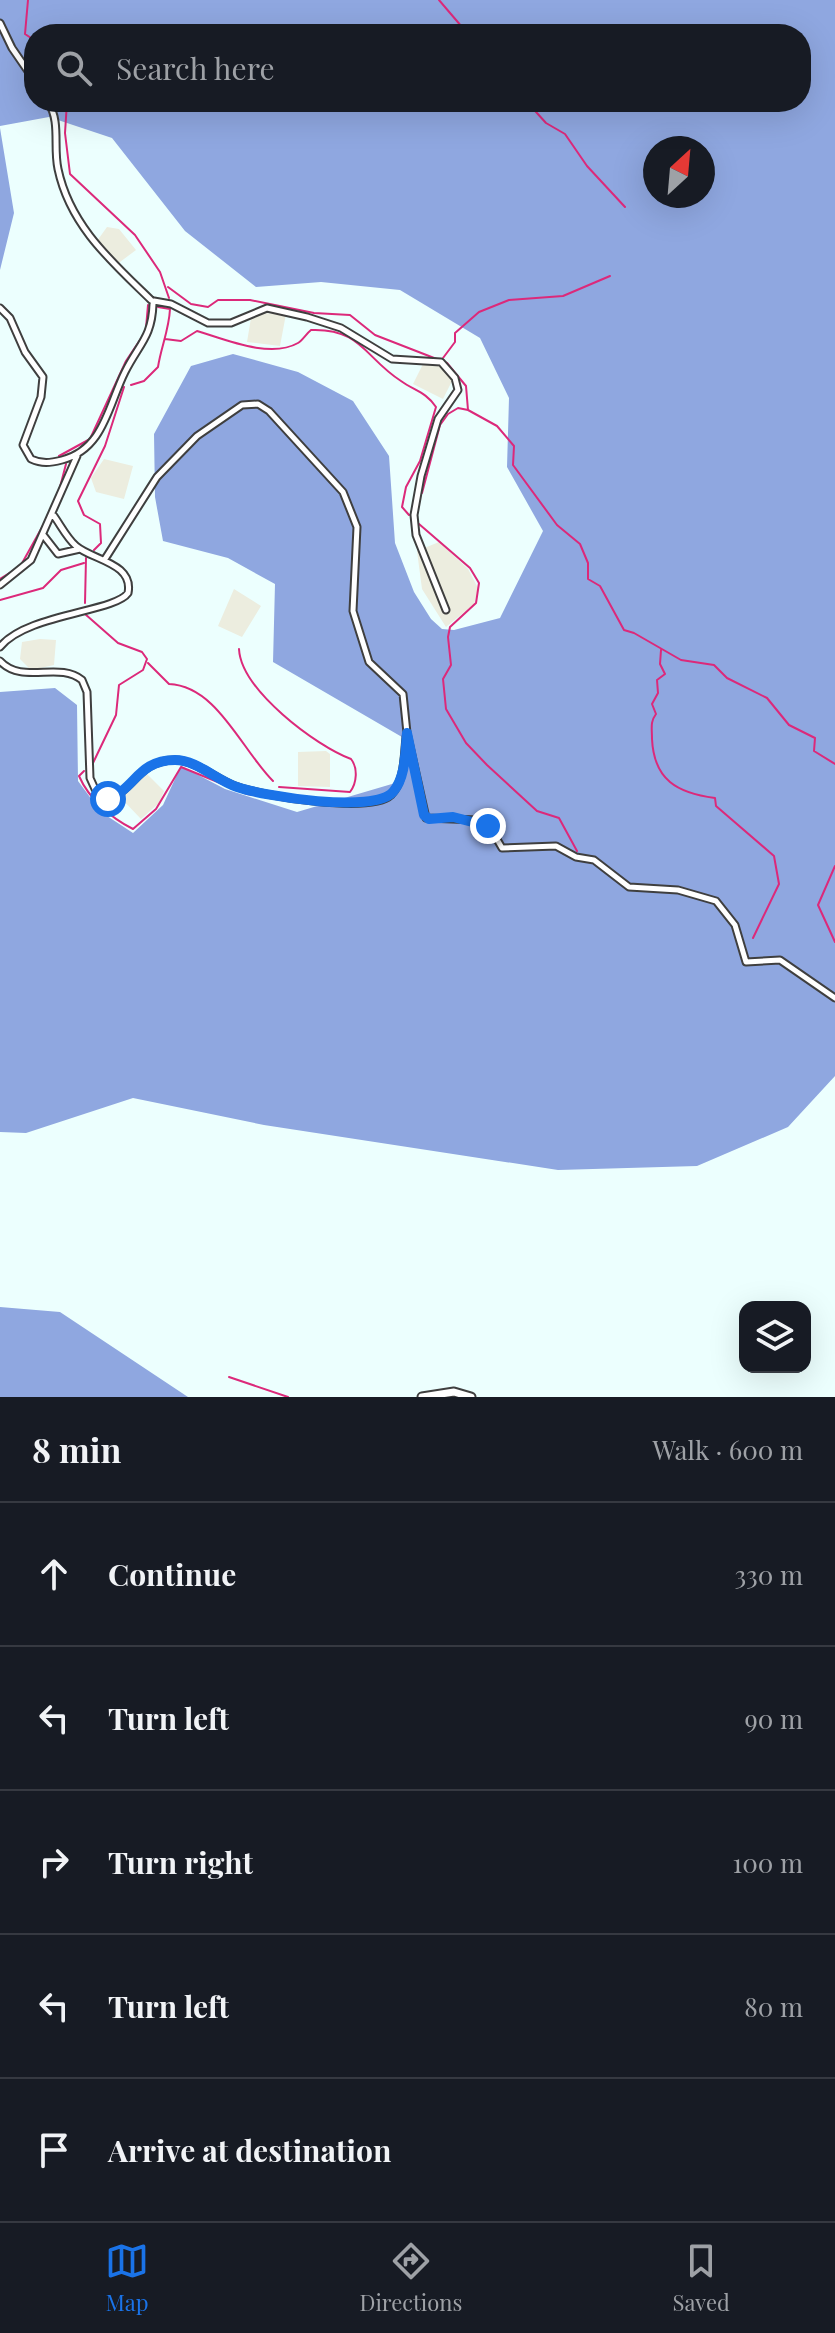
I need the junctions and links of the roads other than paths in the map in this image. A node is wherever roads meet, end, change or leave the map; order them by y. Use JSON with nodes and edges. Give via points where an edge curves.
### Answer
{"nodes":[{"id":1,"x":0,"y":23,"type":"edge"},
{"id":2,"x":24,"y":65,"type":"edge"},
{"id":3,"x":53,"y":112,"type":"edge"},
{"id":4,"x":153,"y":302,"type":"junction"},
{"id":5,"x":0,"y":308,"type":"edge"},
{"id":6,"x":77,"y":455,"type":"junction"},
{"id":7,"x":54,"y":516,"type":"junction"},
{"id":8,"x":44,"y":536,"type":"junction"},
{"id":9,"x":80,"y":549,"type":"junction"},
{"id":10,"x":105,"y":559,"type":"junction"},
{"id":11,"x":0,"y":585,"type":"edge"},
{"id":12,"x":446,"y":610,"type":"dead end"},
{"id":13,"x":0,"y":647,"type":"edge"},
{"id":14,"x":0,"y":661,"type":"edge"},
{"id":15,"x":407,"y":733,"type":"junction"},
{"id":16,"x":835,"y":998,"type":"edge"},
{"id":17,"x":422,"y":1397,"type":"edge"},
{"id":18,"x":471,"y":1397,"type":"edge"}],
"edges":[{"from":1,"to":2,"type":"street"},
{"from":3,"to":4,"type":"street","via":[[59,173],[77,216],[104,257]]},
{"from":4,"to":6,"type":"street","via":[[148,336],[128,365],[97,435]]},
{"from":4,"to":12,"type":"street","via":[[167,302],[204,322],[221,324],[261,310],[278,310],[341,328],[388,357],[431,359],[448,368],[458,390],[438,419],[414,515],[416,535]]},
{"from":5,"to":6,"type":"street","via":[[44,382],[24,451],[44,463]]},
{"from":6,"to":7,"type":"street"},
{"from":7,"to":8,"type":"street"},
{"from":7,"to":9,"type":"street"},
{"from":8,"to":9,"type":"street","via":[[58,554]]},
{"from":8,"to":11,"type":"street","via":[[29,564]]},
{"from":9,"to":10,"type":"street"},
{"from":10,"to":13,"type":"street","via":[[128,581],[124,598],[28,628]]},
{"from":10,"to":15,"type":"street","via":[[151,485],[188,444],[239,406],[266,408],[335,481],[351,509],[357,533],[353,611],[371,667],[403,694]]},
{"from":14,"to":15,"type":"street","via":[[16,672],[62,672],[82,680],[87,692],[90,778],[108,799],[143,769],[173,760],[244,789],[347,803],[378,801],[392,794],[400,780]]},
{"from":15,"to":16,"type":"street","via":[[426,818],[477,820],[491,829],[502,848],[556,846],[594,860],[629,887],[678,890],[716,901],[735,925],[746,962],[780,960]]},
{"from":17,"to":18,"type":"street","via":[[454,1392]]}]}
